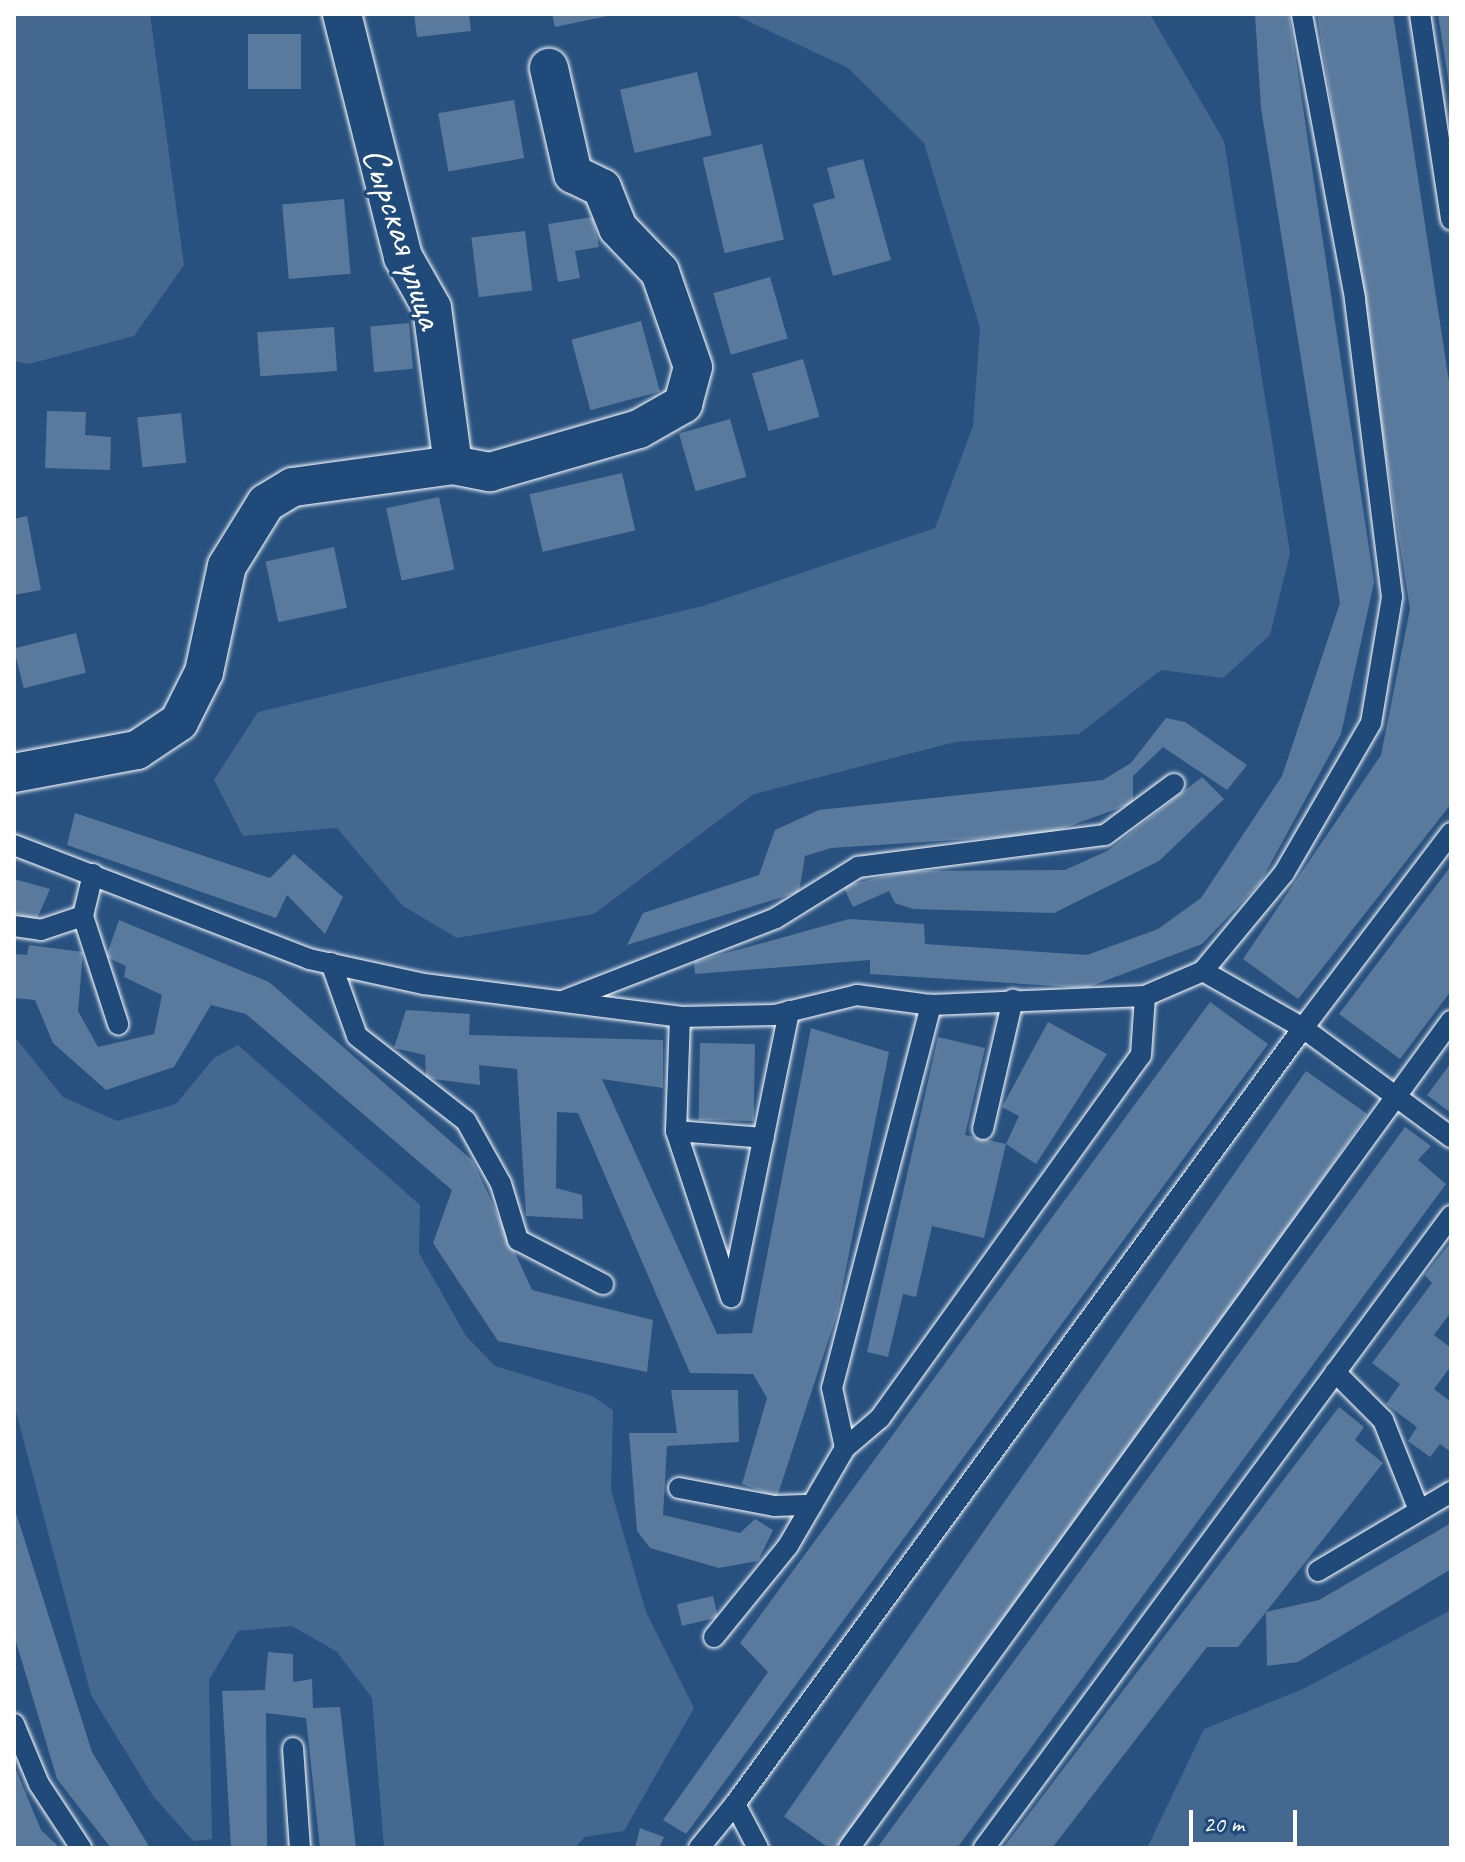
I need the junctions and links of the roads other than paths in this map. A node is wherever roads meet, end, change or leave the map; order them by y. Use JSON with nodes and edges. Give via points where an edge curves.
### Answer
{"nodes":[{"id":1,"x":342,"y":14,"type":"edge"},
{"id":2,"x":1302,"y":14,"type":"edge"},
{"id":3,"x":1420,"y":14,"type":"edge"},
{"id":4,"x":549,"y":68,"type":"dead end"},
{"id":5,"x":1451,"y":220,"type":"edge"},
{"id":6,"x":453,"y":465,"type":"junction"},
{"id":7,"x":14,"y":773,"type":"edge"},
{"id":8,"x":1174,"y":784,"type":"dead end"},
{"id":9,"x":1451,"y":833,"type":"edge"},
{"id":10,"x":14,"y":845,"type":"edge"},
{"id":11,"x":93,"y":874,"type":"junction"},
{"id":12,"x":83,"y":916,"type":"junction"},
{"id":13,"x":14,"y":926,"type":"edge"},
{"id":14,"x":331,"y":963,"type":"junction"},
{"id":15,"x":1203,"y":971,"type":"junction"},
{"id":16,"x":1145,"y":996,"type":"junction"},
{"id":17,"x":1013,"y":999,"type":"junction"},
{"id":18,"x":562,"y":1002,"type":"junction"},
{"id":19,"x":931,"y":1005,"type":"junction"},
{"id":20,"x":789,"y":1011,"type":"junction"},
{"id":21,"x":680,"y":1017,"type":"junction"},
{"id":22,"x":1451,"y":1021,"type":"edge"},
{"id":23,"x":118,"y":1024,"type":"dead end"},
{"id":24,"x":1303,"y":1028,"type":"junction"},
{"id":25,"x":1396,"y":1096,"type":"junction"},
{"id":26,"x":983,"y":1129,"type":"dead end"},
{"id":27,"x":676,"y":1131,"type":"junction"},
{"id":28,"x":1451,"y":1137,"type":"edge"},
{"id":29,"x":764,"y":1138,"type":"junction"},
{"id":30,"x":1451,"y":1216,"type":"edge"},
{"id":31,"x":603,"y":1284,"type":"dead end"},
{"id":32,"x":1335,"y":1372,"type":"junction"},
{"id":33,"x":845,"y":1448,"type":"junction"},
{"id":34,"x":679,"y":1488,"type":"dead end"},
{"id":35,"x":1451,"y":1492,"type":"edge"},
{"id":36,"x":812,"y":1505,"type":"junction"},
{"id":37,"x":1418,"y":1508,"type":"junction"},
{"id":38,"x":1318,"y":1571,"type":"dead end"},
{"id":39,"x":714,"y":1637,"type":"dead end"},
{"id":40,"x":14,"y":1724,"type":"edge"},
{"id":41,"x":293,"y":1748,"type":"dead end"},
{"id":42,"x":735,"y":1804,"type":"junction"},
{"id":43,"x":81,"y":1848,"type":"edge"},
{"id":44,"x":300,"y":1848,"type":"edge"},
{"id":45,"x":699,"y":1848,"type":"edge"},
{"id":46,"x":758,"y":1848,"type":"edge"},
{"id":47,"x":849,"y":1848,"type":"edge"},
{"id":48,"x":984,"y":1848,"type":"edge"}],
"edges":[{"from":1,"to":6,"type":"street","name":"Сырская улица","via":[[403,257],[432,308]]},
{"from":2,"to":15,"type":"lane","via":[[1355,298],[1392,597],[1371,723],[1284,873]]},
{"from":3,"to":5,"type":"lane"},
{"from":4,"to":6,"type":"street","via":[[573,174],[602,188],[618,228],[660,272],[693,367],[683,404],[576,453],[490,472]]},
{"from":6,"to":7,"type":"street","via":[[293,487],[266,503],[227,566],[204,672],[179,722],[137,750]]},
{"from":8,"to":18,"type":"lane","via":[[1105,835],[858,867],[776,918]]},
{"from":9,"to":24,"type":"lane"},
{"from":10,"to":11,"type":"lane"},
{"from":11,"to":12,"type":"lane"},
{"from":11,"to":14,"type":"lane"},
{"from":12,"to":13,"type":"lane","via":[[41,930]]},
{"from":12,"to":23,"type":"lane"},
{"from":14,"to":18,"type":"lane"},
{"from":14,"to":31,"type":"lane","via":[[357,1036],[466,1121],[501,1184],[518,1240]]},
{"from":15,"to":16,"type":"lane"},
{"from":15,"to":24,"type":"lane"},
{"from":16,"to":17,"type":"lane"},
{"from":16,"to":33,"type":"lane","via":[[1141,1055],[880,1418]]},
{"from":17,"to":19,"type":"lane"},
{"from":17,"to":26,"type":"lane"},
{"from":18,"to":21,"type":"lane"},
{"from":19,"to":20,"type":"lane","via":[[857,995]]},
{"from":19,"to":33,"type":"lane","via":[[832,1388]]},
{"from":20,"to":21,"type":"lane"},
{"from":20,"to":29,"type":"lane"},
{"from":21,"to":27,"type":"lane"},
{"from":22,"to":25,"type":"lane"},
{"from":24,"to":25,"type":"lane"},
{"from":24,"to":42,"type":"lane"},
{"from":25,"to":28,"type":"lane"},
{"from":25,"to":47,"type":"lane"},
{"from":27,"to":29,"type":"lane"},
{"from":27,"to":29,"type":"lane","via":[[731,1297]]},
{"from":30,"to":32,"type":"lane"},
{"from":32,"to":37,"type":"lane","via":[[1383,1420]]},
{"from":32,"to":48,"type":"lane"},
{"from":33,"to":36,"type":"lane"},
{"from":34,"to":36,"type":"lane","via":[[774,1506]]},
{"from":35,"to":37,"type":"lane"},
{"from":36,"to":39,"type":"lane"},
{"from":37,"to":38,"type":"lane"},
{"from":40,"to":43,"type":"lane","via":[[39,1784]]},
{"from":41,"to":44,"type":"lane"},
{"from":42,"to":45,"type":"lane"},
{"from":42,"to":46,"type":"lane"}]}
